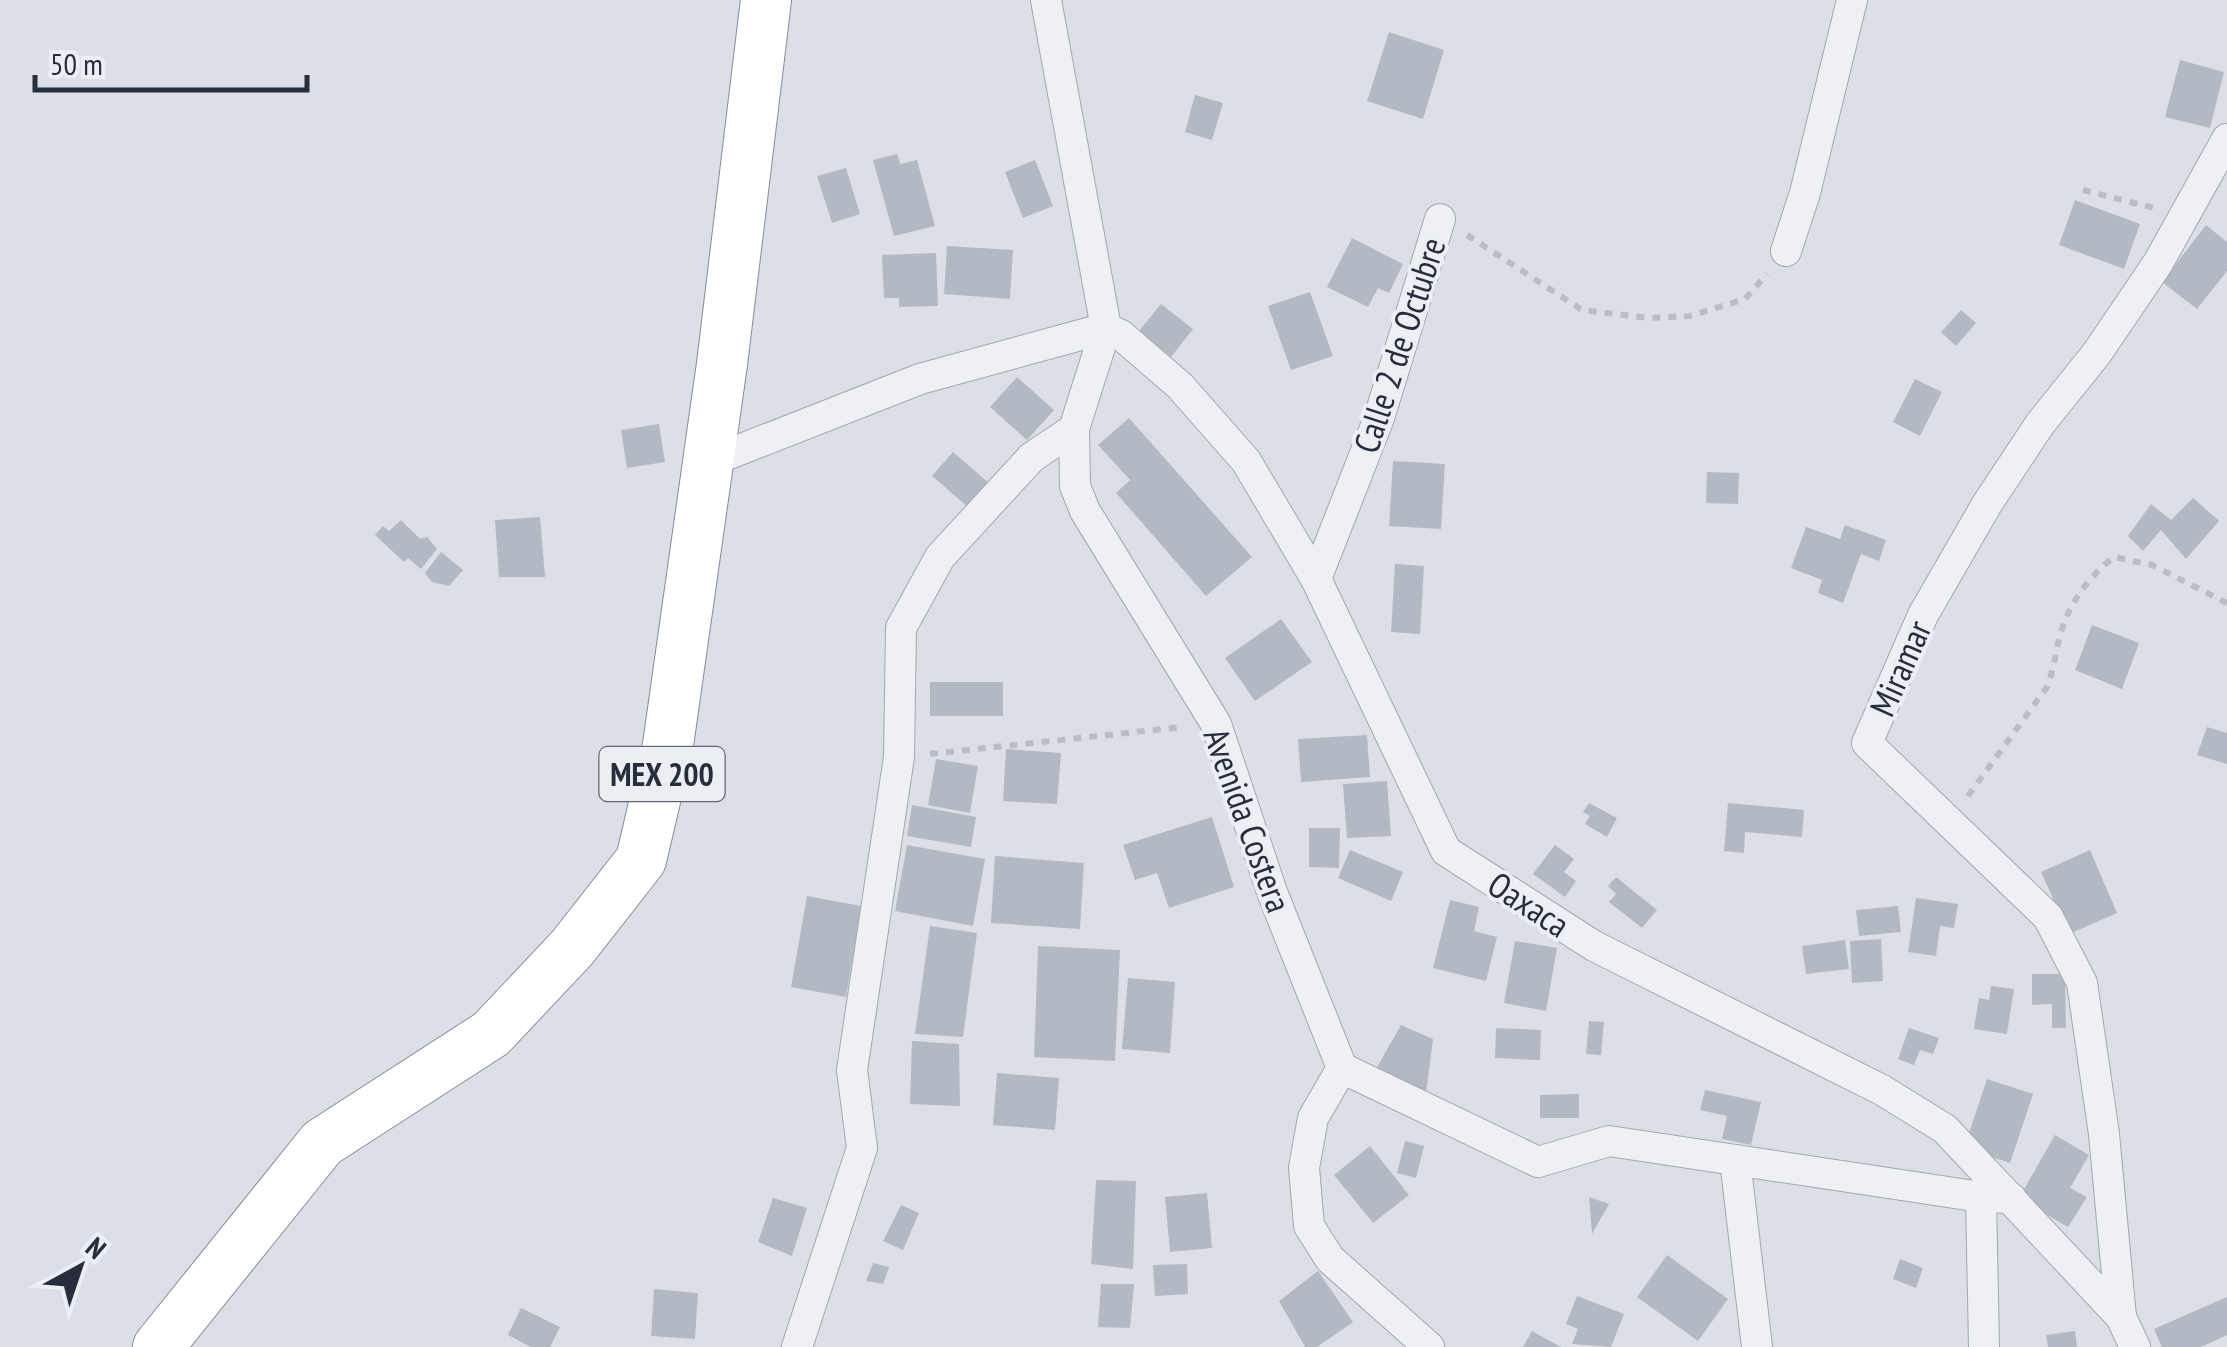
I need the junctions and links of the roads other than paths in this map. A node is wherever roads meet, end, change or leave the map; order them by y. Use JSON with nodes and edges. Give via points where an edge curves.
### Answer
{"nodes":[{"id":1,"x":766,"y":0,"type":"edge"},
{"id":2,"x":1046,"y":0,"type":"edge"},
{"id":3,"x":1852,"y":0,"type":"edge"},
{"id":4,"x":2227,"y":139,"type":"edge"},
{"id":5,"x":1440,"y":219,"type":"road end"},
{"id":6,"x":1786,"y":251,"type":"dead end"},
{"id":7,"x":1106,"y":328,"type":"junction"},
{"id":8,"x":1074,"y":429,"type":"junction"},
{"id":9,"x":706,"y":463,"type":"junction"},
{"id":10,"x":1316,"y":579,"type":"junction"},
{"id":11,"x":1342,"y":1068,"type":"junction"},
{"id":12,"x":1735,"y":1160,"type":"junction"},
{"id":13,"x":1996,"y":1197,"type":"junction"},
{"id":14,"x":2121,"y":1317,"type":"junction"},
{"id":15,"x":158,"y":1347,"type":"edge"},
{"id":16,"x":797,"y":1347,"type":"edge"},
{"id":17,"x":1429,"y":1347,"type":"edge"},
{"id":18,"x":1758,"y":1347,"type":"edge"},
{"id":19,"x":1984,"y":1347,"type":"edge"},
{"id":20,"x":2135,"y":1347,"type":"edge"}],
"edges":[{"from":1,"to":9,"type":"highway","number":"MEX 200"},
{"from":2,"to":7,"type":"street"},
{"from":3,"to":6,"type":"street"},
{"from":4,"to":14,"type":"street","name":"Miramar","via":[[2097,353],[1987,504],[1923,615],[1866,743],[2048,917],[2082,983]]},
{"from":5,"to":10,"type":"street","name":"Calle 2 de Octubre","via":[[1380,418]]},
{"from":7,"to":8,"type":"street","name":"Avenida Costera"},
{"from":7,"to":9,"type":"street","via":[[920,379]]},
{"from":7,"to":10,"type":"street","name":"Oaxaca","via":[[1180,386],[1246,461]]},
{"from":8,"to":11,"type":"street","name":"Avenida Costera","via":[[1076,486],[1085,511],[1216,724],[1272,892]]},
{"from":8,"to":16,"type":"street","via":[[1032,457],[940,557],[901,628],[900,757],[852,1070],[862,1148]]},
{"from":9,"to":15,"type":"highway","number":"MEX 200","via":[[668,745],[641,860],[572,948],[491,1034],[322,1143]]},
{"from":10,"to":13,"type":"street","name":"Oaxaca","via":[[1446,850],[1594,946],[1882,1090],[1945,1129]]},
{"from":11,"to":12,"type":"street","via":[[1538,1162],[1608,1141]]},
{"from":11,"to":17,"type":"street","via":[[1312,1118],[1304,1168],[1309,1226],[1330,1259]]},
{"from":12,"to":13,"type":"street"},
{"from":12,"to":18,"type":"street"},
{"from":13,"to":14,"type":"street","name":"Oaxaca"},
{"from":13,"to":19,"type":"street"},
{"from":14,"to":20,"type":"street"}]}
